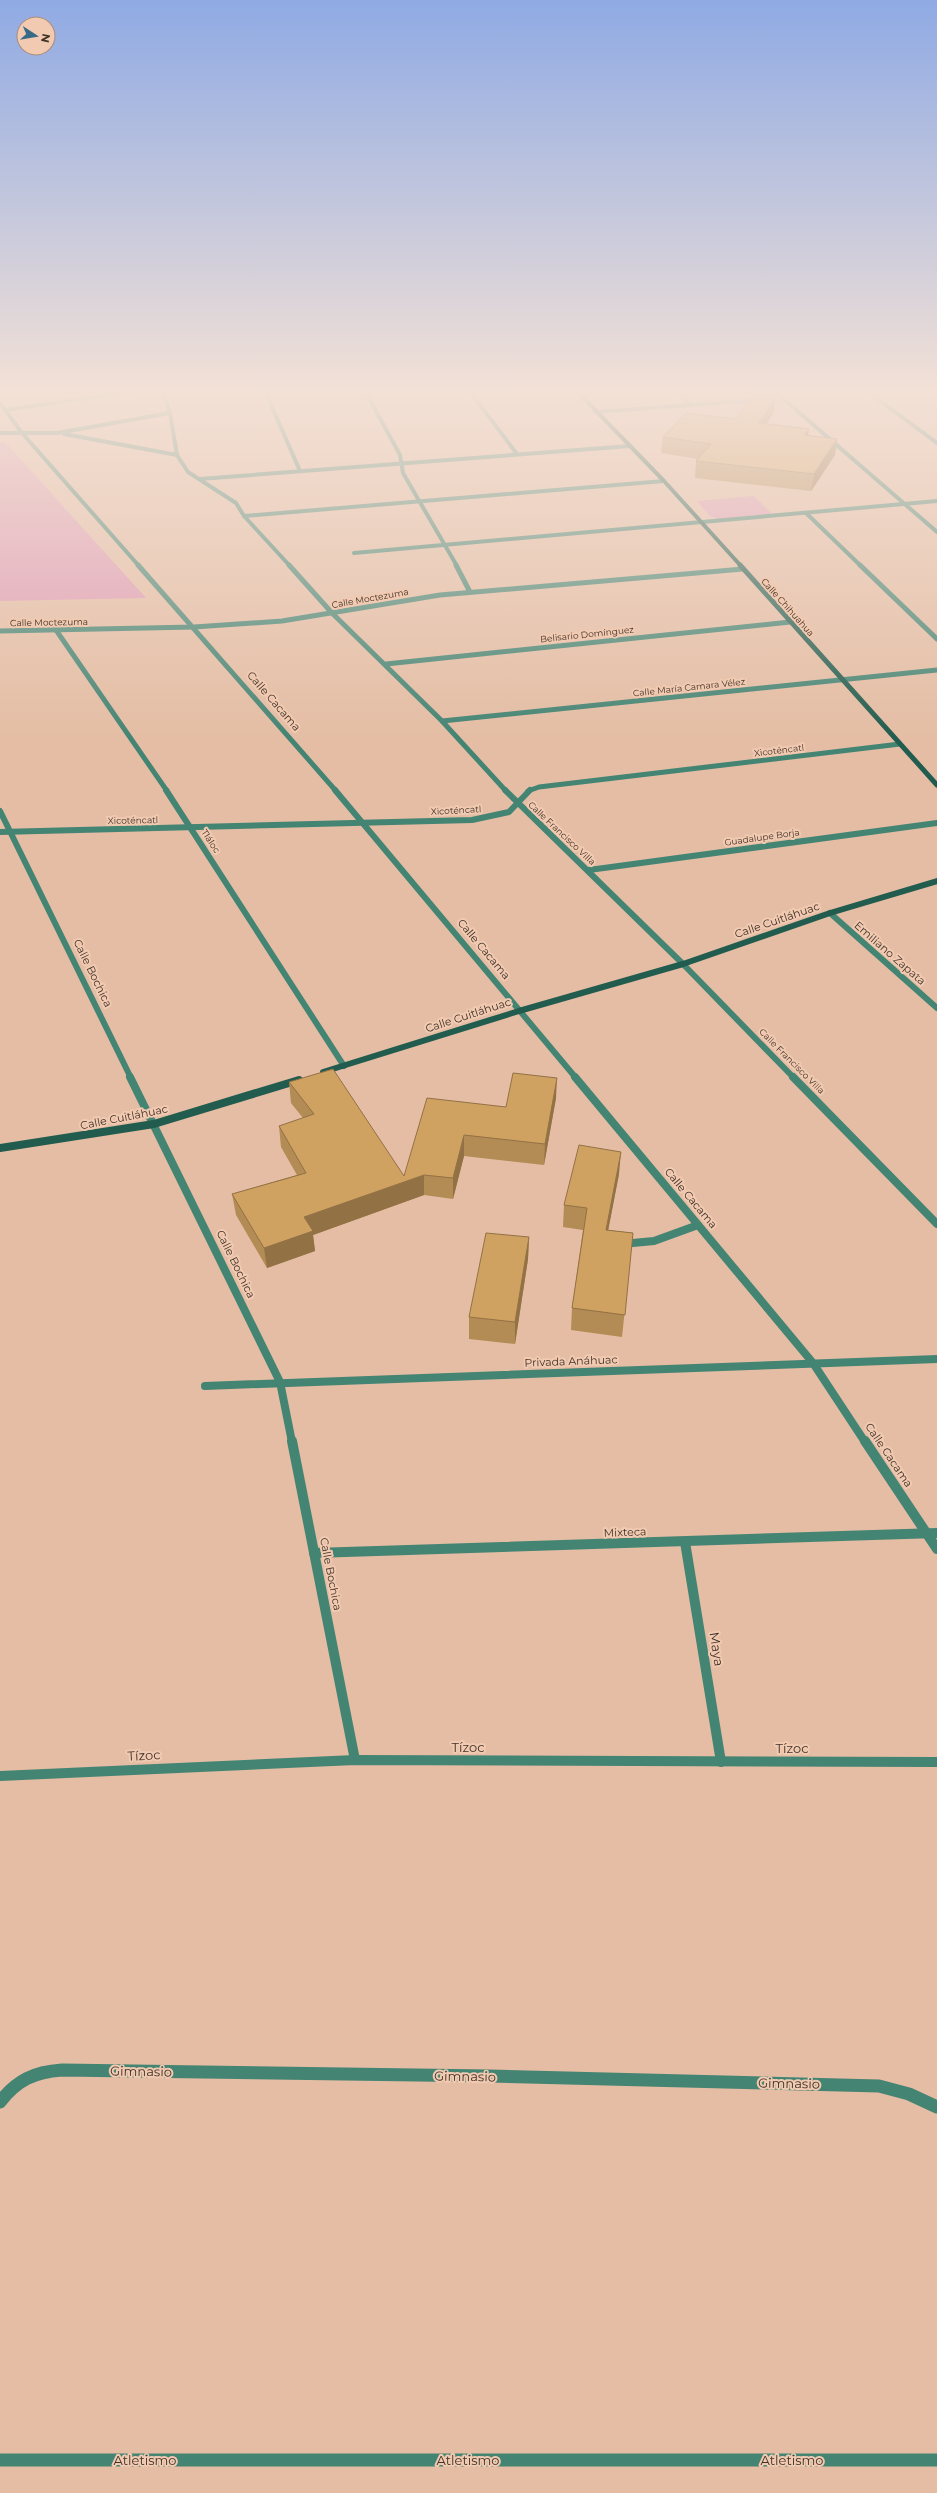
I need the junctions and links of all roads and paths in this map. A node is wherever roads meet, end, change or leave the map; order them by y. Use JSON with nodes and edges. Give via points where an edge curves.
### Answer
{"nodes":[{"id":1,"x":86,"y":505,"type":"edge"},
{"id":2,"x":237,"y":505,"type":"edge"},
{"id":3,"x":377,"y":505,"type":"edge"},
{"id":4,"x":421,"y":505,"type":"edge"},
{"id":5,"x":686,"y":505,"type":"edge"},
{"id":6,"x":889,"y":505,"type":"edge"},
{"id":7,"x":905,"y":505,"type":"edge"},
{"id":8,"x":806,"y":513,"type":"junction"},
{"id":9,"x":244,"y":516,"type":"junction"},
{"id":10,"x":701,"y":522,"type":"junction"},
{"id":11,"x":937,"y":532,"type":"edge"},
{"id":12,"x":445,"y":544,"type":"junction"},
{"id":13,"x":354,"y":553,"type":"dead end"},
{"id":14,"x":743,"y":569,"type":"junction"},
{"id":15,"x":470,"y":592,"type":"junction"},
{"id":16,"x":332,"y":613,"type":"junction"},
{"id":17,"x":790,"y":622,"type":"junction"},
{"id":18,"x":194,"y":628,"type":"junction"},
{"id":19,"x":56,"y":630,"type":"junction"},
{"id":20,"x":0,"y":631,"type":"edge"},
{"id":21,"x":937,"y":639,"type":"edge"},
{"id":22,"x":386,"y":664,"type":"junction"},
{"id":23,"x":937,"y":670,"type":"edge"},
{"id":24,"x":844,"y":680,"type":"junction"},
{"id":25,"x":442,"y":721,"type":"junction"},
{"id":26,"x":900,"y":744,"type":"junction"},
{"id":27,"x":937,"y":785,"type":"edge"},
{"id":28,"x":517,"y":803,"type":"junction"},
{"id":29,"x":0,"y":811,"type":"edge"},
{"id":30,"x":363,"y":822,"type":"junction"},
{"id":31,"x":937,"y":823,"type":"edge"},
{"id":32,"x":191,"y":828,"type":"junction"},
{"id":33,"x":0,"y":832,"type":"edge"},
{"id":34,"x":11,"y":832,"type":"junction"},
{"id":35,"x":589,"y":870,"type":"junction"},
{"id":36,"x":937,"y":881,"type":"edge"},
{"id":37,"x":830,"y":913,"type":"junction"},
{"id":38,"x":683,"y":964,"type":"junction"},
{"id":39,"x":937,"y":1008,"type":"edge"},
{"id":40,"x":519,"y":1011,"type":"junction"},
{"id":41,"x":344,"y":1066,"type":"junction"},
{"id":42,"x":314,"y":1075,"type":"edge"},
{"id":43,"x":306,"y":1078,"type":"edge"},
{"id":44,"x":154,"y":1124,"type":"junction"},
{"id":45,"x":0,"y":1148,"type":"edge"},
{"id":46,"x":937,"y":1224,"type":"edge"},
{"id":47,"x":698,"y":1225,"type":"junction"},
{"id":48,"x":614,"y":1244,"type":"edge"},
{"id":49,"x":937,"y":1359,"type":"edge"},
{"id":50,"x":813,"y":1363,"type":"junction"},
{"id":51,"x":280,"y":1382,"type":"junction"},
{"id":52,"x":205,"y":1386,"type":"dead end"},
{"id":53,"x":927,"y":1534,"type":"junction"},
{"id":54,"x":937,"y":1534,"type":"edge"},
{"id":55,"x":685,"y":1542,"type":"junction"},
{"id":56,"x":937,"y":1549,"type":"edge"},
{"id":57,"x":314,"y":1553,"type":"junction"},
{"id":58,"x":355,"y":1760,"type":"junction"},
{"id":59,"x":721,"y":1762,"type":"junction"},
{"id":60,"x":937,"y":1762,"type":"edge"},
{"id":61,"x":0,"y":1776,"type":"edge"},
{"id":62,"x":0,"y":2102,"type":"edge"},
{"id":63,"x":937,"y":2107,"type":"edge"},
{"id":64,"x":0,"y":2460,"type":"edge"},
{"id":65,"x":937,"y":2460,"type":"edge"}],
"edges":[{"from":1,"to":18,"type":"street","name":"Calle Cacama"},
{"from":2,"to":9,"type":"street","name":"Calle Francisco Villa"},
{"from":3,"to":9,"type":"street"},
{"from":4,"to":12,"type":"street"},
{"from":5,"to":10,"type":"street","name":"Calle Chihuahua"},
{"from":6,"to":8,"type":"street"},
{"from":7,"to":11,"type":"street"},
{"from":8,"to":10,"type":"street"},
{"from":8,"to":21,"type":"street"},
{"from":9,"to":16,"type":"street","name":"Calle Francisco Villa"},
{"from":10,"to":12,"type":"street"},
{"from":10,"to":14,"type":"street","name":"Calle Chihuahua"},
{"from":12,"to":13,"type":"street"},
{"from":12,"to":15,"type":"street"},
{"from":14,"to":15,"type":"street","name":"Calle Moctezuma"},
{"from":14,"to":17,"type":"street","name":"Calle Chihuahua"},
{"from":15,"to":16,"type":"street","name":"Calle Moctezuma"},
{"from":16,"to":18,"type":"street","name":"Calle Moctezuma","via":[[289,621]]},
{"from":16,"to":22,"type":"street","name":"Calle Francisco Villa"},
{"from":17,"to":22,"type":"street","name":"Belisario Domínguez"},
{"from":17,"to":24,"type":"street","name":"Calle Chihuahua"},
{"from":18,"to":19,"type":"street","name":"Calle Moctezuma"},
{"from":18,"to":30,"type":"street","name":"Calle Cacama"},
{"from":19,"to":20,"type":"street","name":"Calle Moctezuma"},
{"from":19,"to":32,"type":"street","name":"Tláloc"},
{"from":22,"to":25,"type":"street","name":"Calle Francisco Villa"},
{"from":23,"to":24,"type":"street","name":"Calle María Camara Vélez"},
{"from":24,"to":25,"type":"street","name":"Calle María Camara Vélez"},
{"from":24,"to":26,"type":"street","name":"Calle Chihuahua"},
{"from":25,"to":28,"type":"street","name":"Calle Francisco Villa"},
{"from":26,"to":27,"type":"street","name":"Calle Chihuahua"},
{"from":26,"to":28,"type":"street","name":"Xicoténcatl","via":[[539,787],[528,791]]},
{"from":28,"to":30,"type":"street","name":"Xicoténcatl","via":[[509,812],[472,820]]},
{"from":28,"to":35,"type":"street","name":"Calle Francisco Villa"},
{"from":29,"to":34,"type":"street","name":"Calle Bochica"},
{"from":30,"to":32,"type":"street","name":"Xicoténcatl"},
{"from":30,"to":40,"type":"street","name":"Calle Cacama"},
{"from":31,"to":35,"type":"street","name":"Guadalupe Borja"},
{"from":32,"to":34,"type":"street","name":"Xicoténcatl"},
{"from":32,"to":41,"type":"street","name":"Tláloc"},
{"from":33,"to":34,"type":"street","name":"Xicoténcatl"},
{"from":34,"to":44,"type":"street","name":"Calle Bochica"},
{"from":35,"to":38,"type":"street","name":"Calle Francisco Villa"},
{"from":36,"to":37,"type":"street","name":"Calle Cuitláhuac"},
{"from":37,"to":38,"type":"street","name":"Calle Cuitláhuac"},
{"from":37,"to":39,"type":"street","name":"Emiliano Zapata"},
{"from":38,"to":40,"type":"street","name":"Calle Cuitláhuac"},
{"from":38,"to":46,"type":"street","name":"Calle Francisco Villa"},
{"from":40,"to":41,"type":"street","name":"Calle Cuitláhuac"},
{"from":40,"to":47,"type":"street","name":"Calle Cacama"},
{"from":41,"to":42,"type":"street","name":"Calle Cuitláhuac"},
{"from":43,"to":44,"type":"street","name":"Calle Cuitláhuac"},
{"from":44,"to":45,"type":"street","name":"Calle Cuitláhuac"},
{"from":44,"to":51,"type":"street","name":"Calle Bochica"},
{"from":47,"to":48,"type":"street","via":[[654,1242]]},
{"from":47,"to":50,"type":"street","name":"Calle Cacama"},
{"from":49,"to":50,"type":"street","name":"Privada Anáhuac"},
{"from":50,"to":51,"type":"street","name":"Privada Anáhuac"},
{"from":50,"to":53,"type":"street","name":"Calle Cacama"},
{"from":51,"to":52,"type":"street","name":"Privada Anáhuac"},
{"from":51,"to":57,"type":"street","name":"Calle Bochica"},
{"from":53,"to":54,"type":"street","name":"Mixteca"},
{"from":53,"to":55,"type":"street","name":"Mixteca"},
{"from":53,"to":56,"type":"street","name":"Calle Cacama"},
{"from":55,"to":57,"type":"street","name":"Mixteca"},
{"from":55,"to":59,"type":"street","name":"Maya"},
{"from":57,"to":58,"type":"street","name":"Calle Bochica"},
{"from":58,"to":59,"type":"street","name":"Tízoc"},
{"from":58,"to":61,"type":"street","name":"Tízoc"},
{"from":59,"to":60,"type":"street","name":"Tízoc"},
{"from":62,"to":63,"type":"street","name":"Gimnasio","via":[[18,2082],[38,2071],[62,2070],[489,2076],[879,2086],[909,2094]]},
{"from":64,"to":65,"type":"street","name":"Atletismo"}]}
